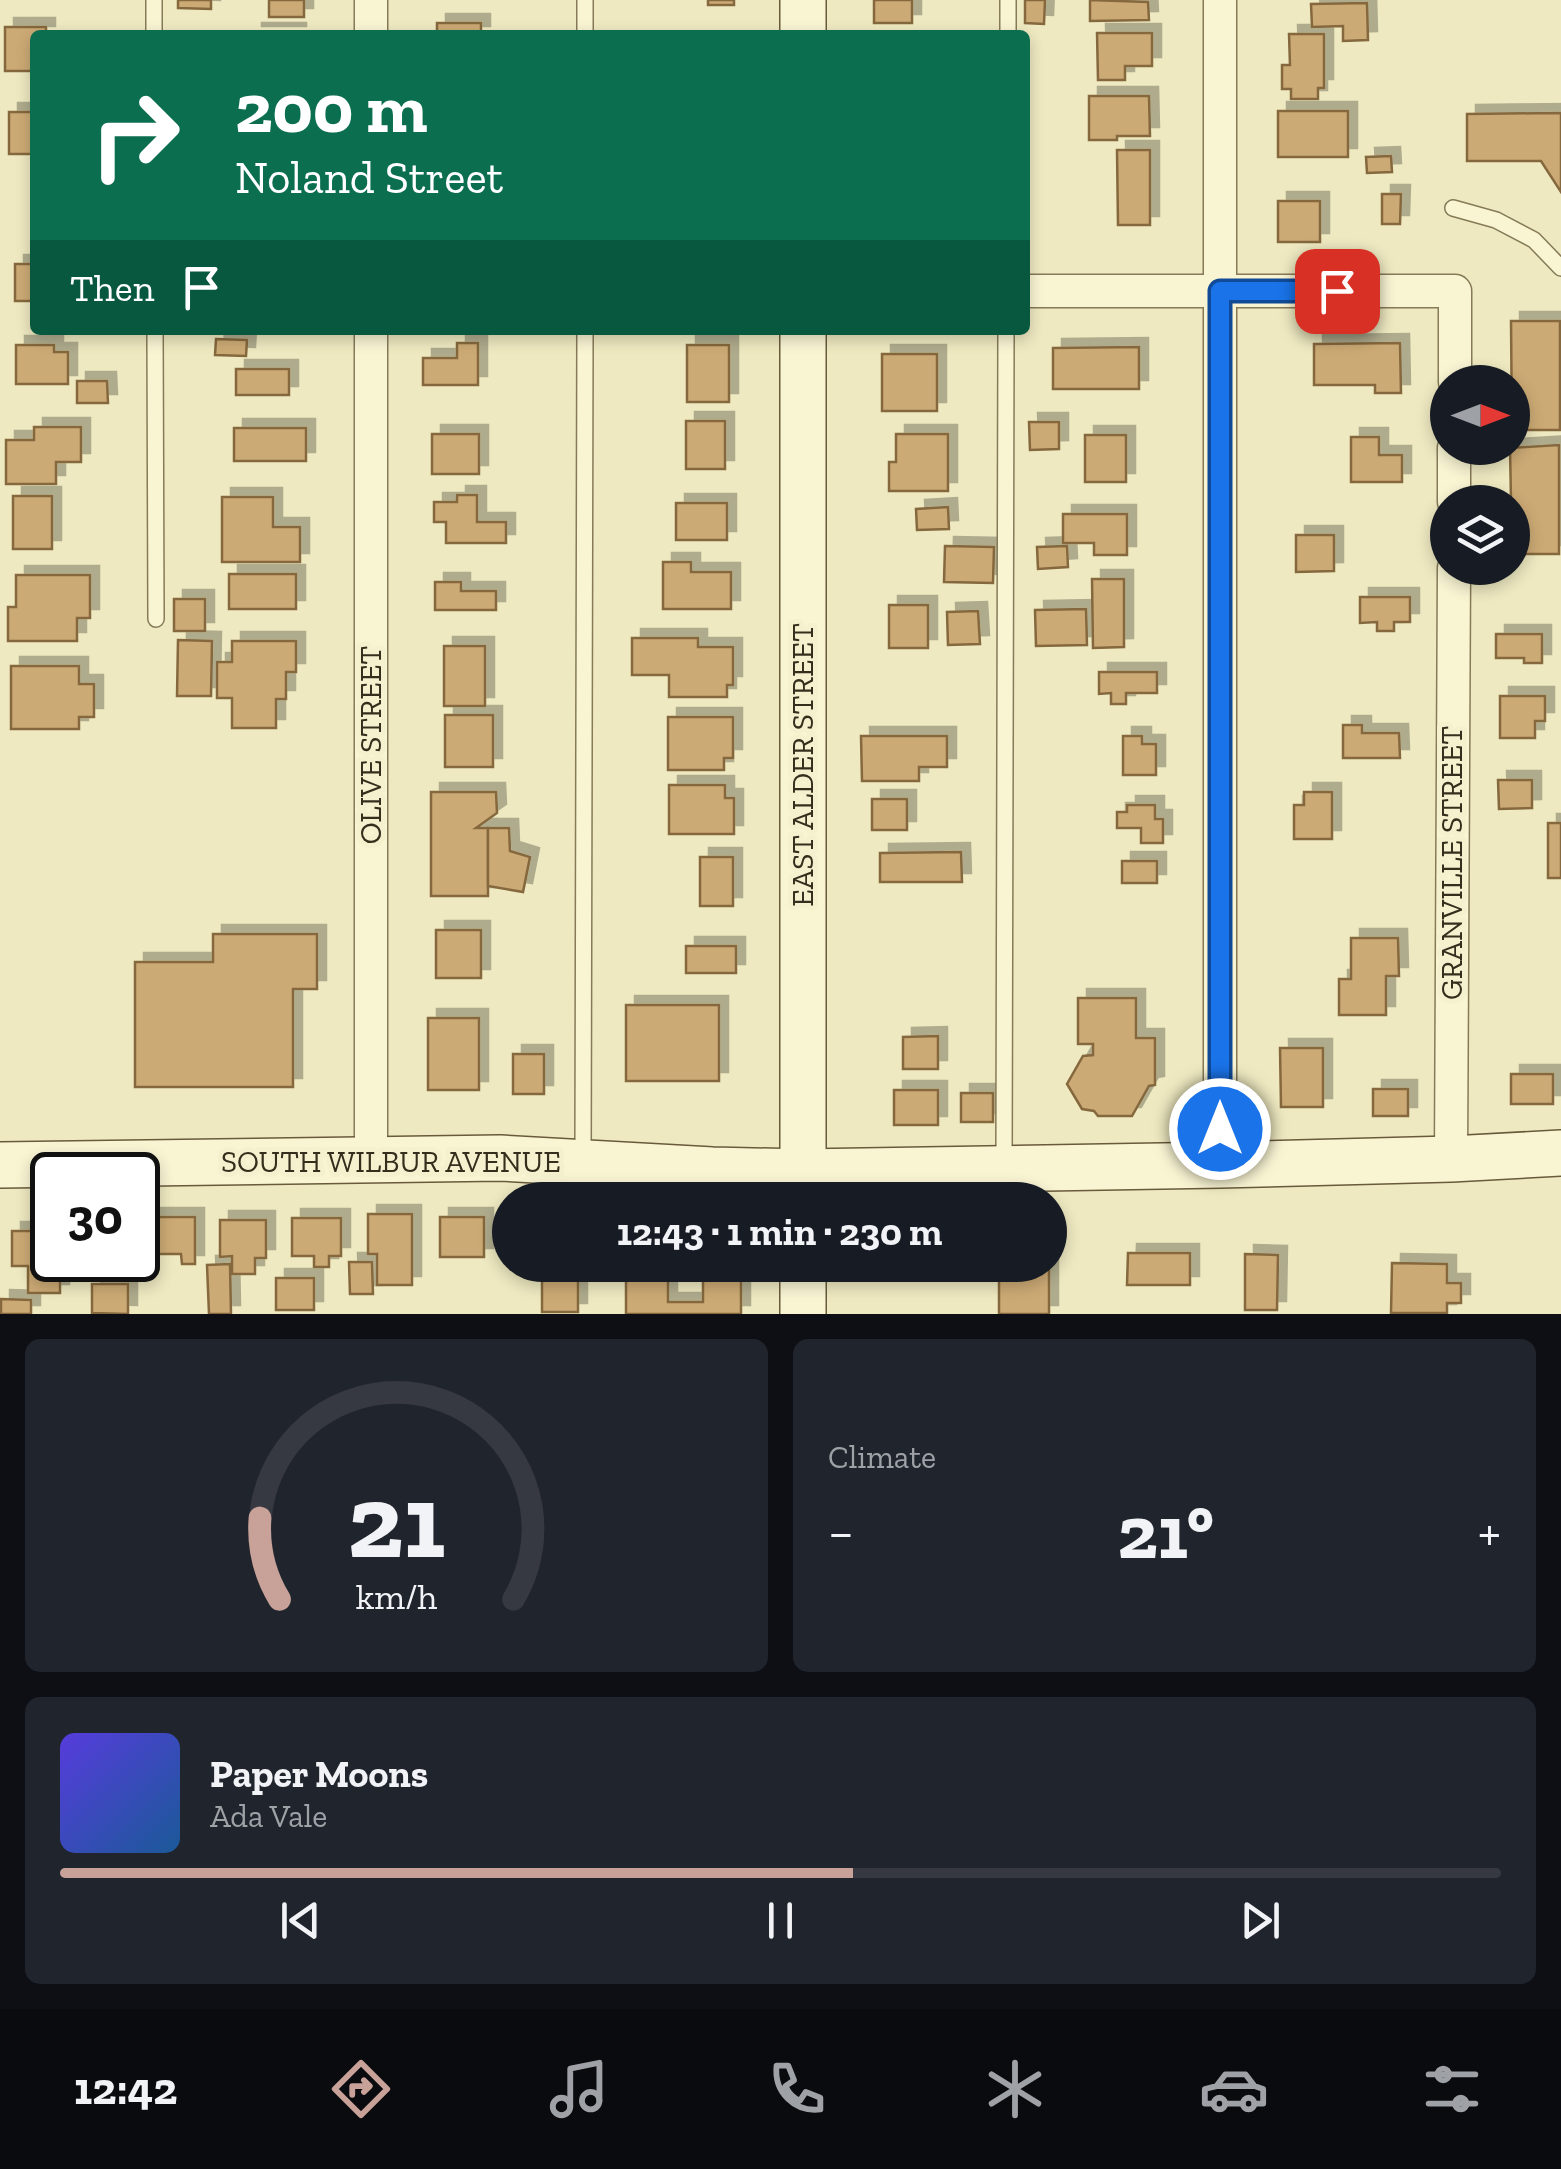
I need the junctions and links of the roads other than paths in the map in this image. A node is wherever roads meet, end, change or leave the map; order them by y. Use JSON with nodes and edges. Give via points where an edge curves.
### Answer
{"nodes":[{"id":1,"x":154,"y":0,"type":"edge"},
{"id":2,"x":371,"y":0,"type":"edge"},
{"id":3,"x":585,"y":0,"type":"edge"},
{"id":4,"x":804,"y":0,"type":"edge"},
{"id":5,"x":1008,"y":0,"type":"edge"},
{"id":6,"x":1220,"y":0,"type":"edge"},
{"id":7,"x":154,"y":30,"type":"edge"},
{"id":8,"x":371,"y":30,"type":"edge"},
{"id":9,"x":585,"y":30,"type":"edge"},
{"id":10,"x":804,"y":30,"type":"edge"},
{"id":11,"x":1008,"y":30,"type":"edge"},
{"id":12,"x":1453,"y":208,"type":"dead end"},
{"id":13,"x":1561,"y":268,"type":"edge"},
{"id":14,"x":1030,"y":291,"type":"edge"},
{"id":15,"x":1220,"y":291,"type":"junction"},
{"id":16,"x":155,"y":335,"type":"edge"},
{"id":17,"x":371,"y":335,"type":"edge"},
{"id":18,"x":585,"y":335,"type":"edge"},
{"id":19,"x":804,"y":335,"type":"edge"},
{"id":20,"x":1006,"y":335,"type":"edge"},
{"id":21,"x":1455,"y":365,"type":"edge"},
{"id":22,"x":1454,"y":585,"type":"edge"},
{"id":23,"x":156,"y":619,"type":"dead end"},
{"id":24,"x":1561,"y":1153,"type":"edge"},
{"id":25,"x":371,"y":1159,"type":"junction"},
{"id":26,"x":1451,"y":1159,"type":"junction"},
{"id":27,"x":584,"y":1163,"type":"junction"},
{"id":28,"x":0,"y":1165,"type":"edge"},
{"id":29,"x":1220,"y":1165,"type":"junction"},
{"id":30,"x":1004,"y":1169,"type":"junction"},
{"id":31,"x":781,"y":1182,"type":"edge"},
{"id":32,"x":804,"y":1182,"type":"edge"},
{"id":33,"x":851,"y":1182,"type":"edge"},
{"id":34,"x":803,"y":1282,"type":"edge"},
{"id":35,"x":803,"y":1314,"type":"edge"}],
"edges":[{"from":1,"to":7,"type":"lane"},
{"from":2,"to":8,"type":"street"},
{"from":3,"to":9,"type":"lane"},
{"from":4,"to":10,"type":"main road"},
{"from":5,"to":11,"type":"lane"},
{"from":6,"to":15,"type":"street"},
{"from":12,"to":13,"type":"lane","via":[[1534,240]]},
{"from":14,"to":15,"type":"street"},
{"from":15,"to":21,"type":"street","via":[[1455,291]]},
{"from":15,"to":29,"type":"street"},
{"from":16,"to":23,"type":"lane"},
{"from":17,"to":25,"type":"street","name":"OLIVE STREET"},
{"from":18,"to":27,"type":"lane"},
{"from":19,"to":32,"type":"main road","name":"EAST ALDER STREET"},
{"from":20,"to":30,"type":"lane"},
{"from":22,"to":26,"type":"street","name":"GRANVILLE STREET"},
{"from":24,"to":26,"type":"main road","name":"SOUTH WILBUR AVENUE"},
{"from":25,"to":27,"type":"main road","name":"SOUTH WILBUR AVENUE"},
{"from":25,"to":28,"type":"main road","name":"SOUTH WILBUR AVENUE"},
{"from":26,"to":29,"type":"main road","name":"SOUTH WILBUR AVENUE"},
{"from":27,"to":31,"type":"main road","name":"SOUTH WILBUR AVENUE","via":[[712,1170]]},
{"from":29,"to":30,"type":"main road","name":"SOUTH WILBUR AVENUE"},
{"from":30,"to":33,"type":"main road","name":"SOUTH WILBUR AVENUE"},
{"from":34,"to":35,"type":"main road"}]}
